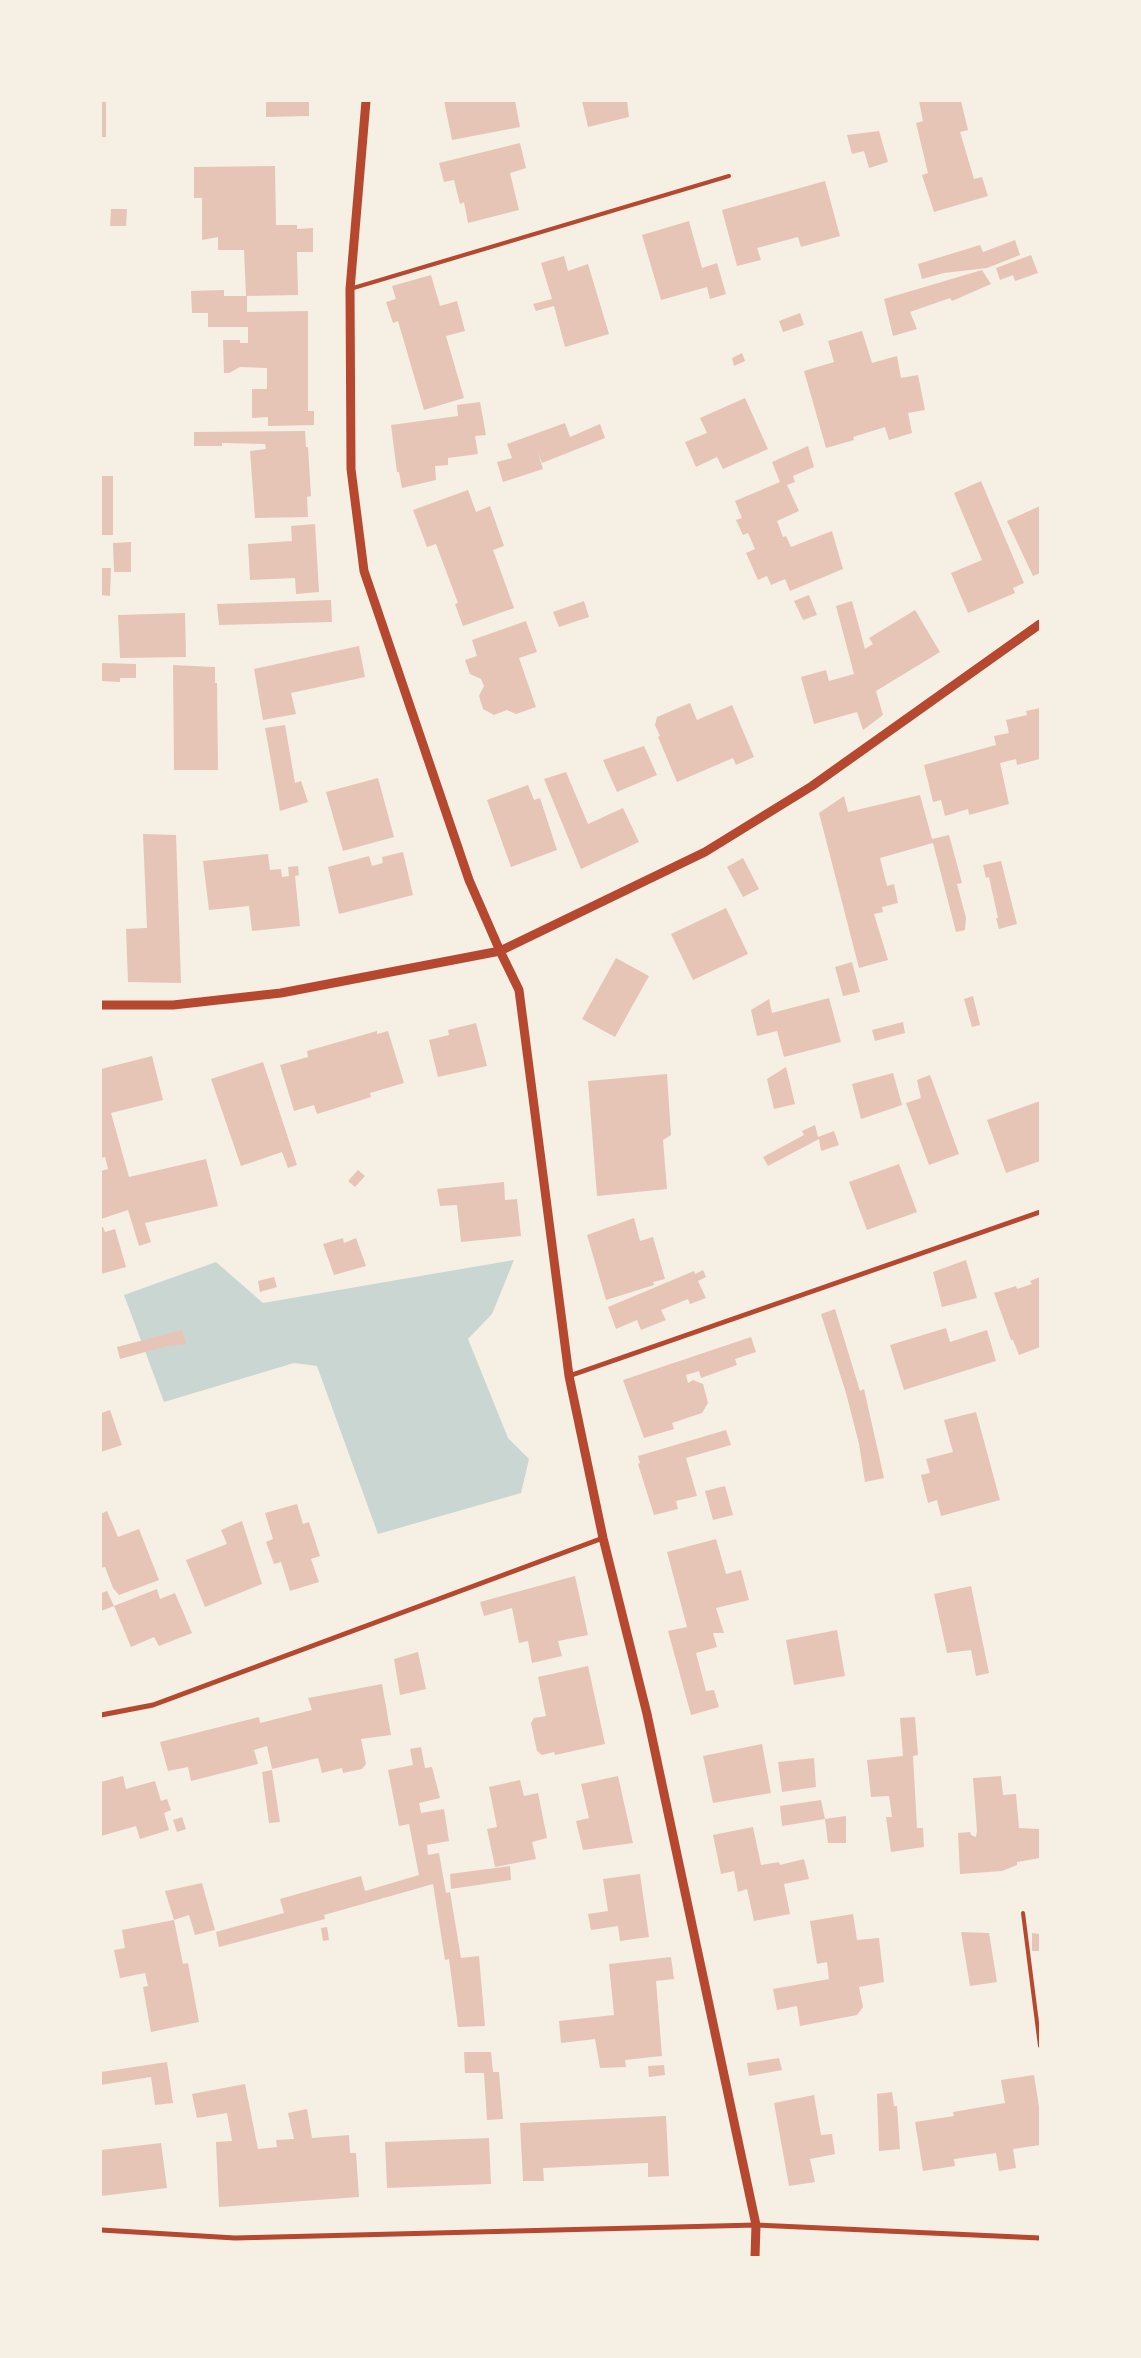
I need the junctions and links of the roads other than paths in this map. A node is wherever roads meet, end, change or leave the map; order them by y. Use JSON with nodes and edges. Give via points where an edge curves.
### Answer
{"nodes":[{"id":1,"x":366,"y":101,"type":"edge"},
{"id":2,"x":729,"y":176,"type":"dead end"},
{"id":3,"x":350,"y":289,"type":"junction"},
{"id":4,"x":1040,"y":624,"type":"edge"},
{"id":5,"x":500,"y":951,"type":"junction"},
{"id":6,"x":101,"y":1005,"type":"edge"},
{"id":7,"x":1040,"y":1212,"type":"edge"},
{"id":8,"x":569,"y":1376,"type":"junction"},
{"id":9,"x":603,"y":1538,"type":"junction"},
{"id":10,"x":101,"y":1715,"type":"edge"},
{"id":11,"x":1023,"y":1913,"type":"dead end"},
{"id":12,"x":1040,"y":2046,"type":"edge"},
{"id":13,"x":756,"y":2225,"type":"junction"},
{"id":14,"x":101,"y":2230,"type":"edge"},
{"id":15,"x":1040,"y":2238,"type":"edge"},
{"id":16,"x":755,"y":2257,"type":"edge"}],
"edges":[{"from":1,"to":3,"type":"street"},
{"from":2,"to":3,"type":"lane"},
{"from":3,"to":5,"type":"street","via":[[352,469],[364,571],[469,880]]},
{"from":4,"to":5,"type":"street","via":[[812,786],[705,852]]},
{"from":5,"to":6,"type":"street","via":[[281,993],[173,1005]]},
{"from":5,"to":8,"type":"street","via":[[519,990]]},
{"from":7,"to":8,"type":"street"},
{"from":8,"to":9,"type":"street"},
{"from":9,"to":10,"type":"street","via":[[153,1704]]},
{"from":9,"to":13,"type":"street","via":[[648,1714]]},
{"from":11,"to":12,"type":"lane"},
{"from":13,"to":14,"type":"street","via":[[235,2238]]},
{"from":13,"to":15,"type":"street"},
{"from":13,"to":16,"type":"street"}]}
